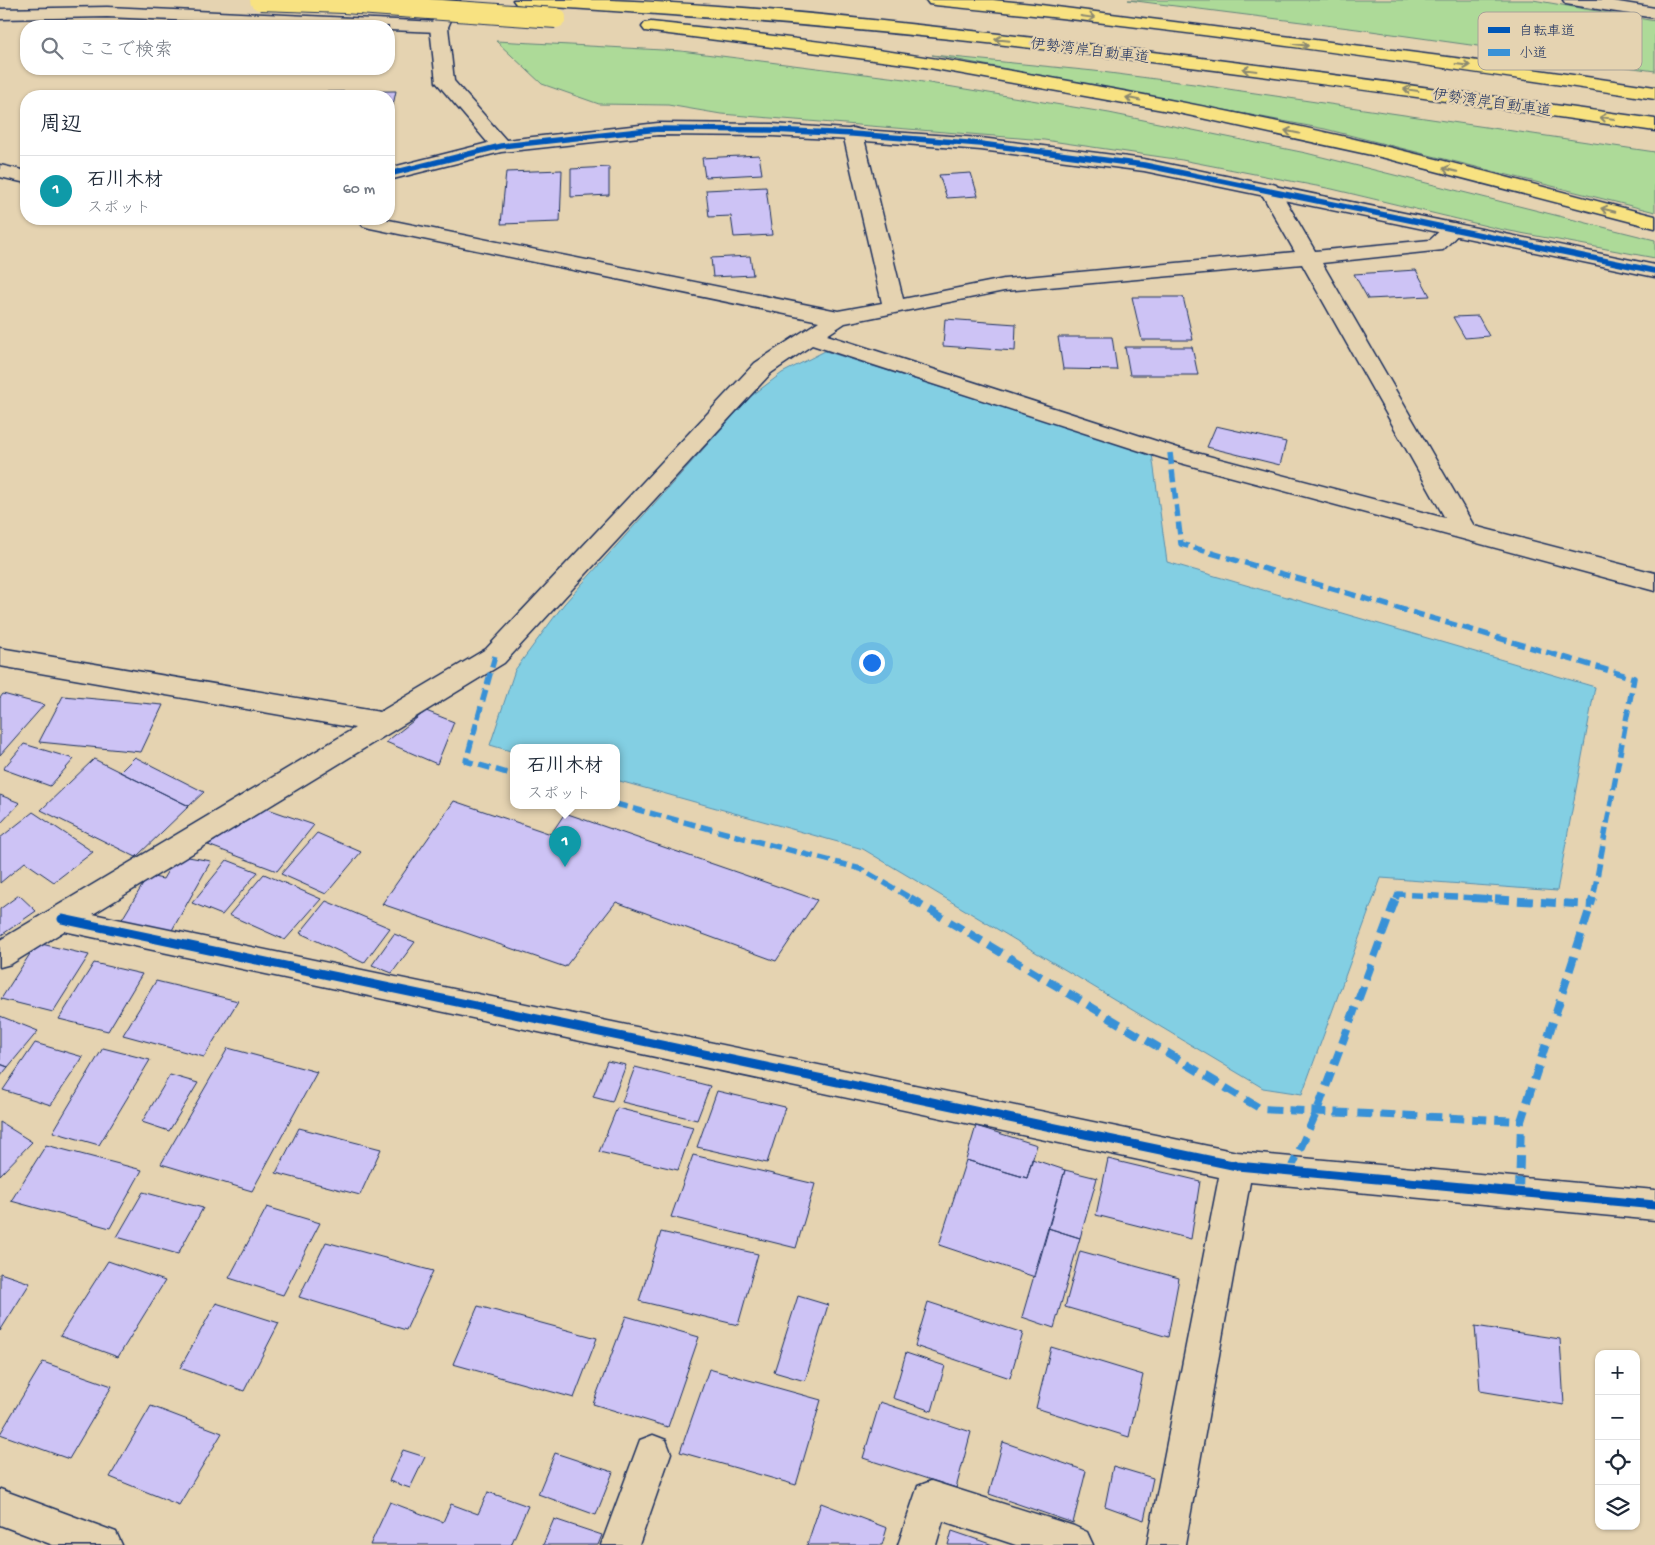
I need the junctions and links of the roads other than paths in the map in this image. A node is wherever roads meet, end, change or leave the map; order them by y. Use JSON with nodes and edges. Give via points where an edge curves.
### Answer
{"nodes":[{"id":1,"x":260,"y":0,"type":"edge"},
{"id":2,"x":451,"y":0,"type":"edge"},
{"id":3,"x":522,"y":0,"type":"edge"},
{"id":4,"x":935,"y":0,"type":"edge"},
{"id":5,"x":1572,"y":0,"type":"edge"},
{"id":6,"x":1655,"y":13,"type":"edge"},
{"id":7,"x":0,"y":14,"type":"edge"},
{"id":8,"x":284,"y":20,"type":"edge"},
{"id":9,"x":395,"y":25,"type":"edge"},
{"id":10,"x":439,"y":27,"type":"junction"},
{"id":11,"x":1478,"y":67,"type":"edge"},
{"id":12,"x":1498,"y":70,"type":"edge"},
{"id":13,"x":1655,"y":93,"type":"edge"},
{"id":14,"x":1655,"y":125,"type":"edge"},
{"id":15,"x":853,"y":134,"type":"junction"},
{"id":16,"x":501,"y":146,"type":"junction"},
{"id":17,"x":0,"y":171,"type":"edge"},
{"id":18,"x":395,"y":172,"type":"edge"},
{"id":19,"x":20,"y":176,"type":"edge"},
{"id":20,"x":1269,"y":189,"type":"junction"},
{"id":21,"x":1655,"y":222,"type":"edge"},
{"id":22,"x":384,"y":225,"type":"edge"},
{"id":23,"x":1453,"y":229,"type":"junction"},
{"id":24,"x":1309,"y":258,"type":"junction"},
{"id":25,"x":1655,"y":271,"type":"edge"},
{"id":26,"x":894,"y":308,"type":"junction"},
{"id":27,"x":838,"y":318,"type":"junction"},
{"id":28,"x":810,"y":337,"type":"junction"},
{"id":29,"x":1466,"y":533,"type":"junction"},
{"id":30,"x":1655,"y":582,"type":"edge"},
{"id":31,"x":0,"y":656,"type":"edge"},
{"id":32,"x":384,"y":723,"type":"junction"},
{"id":33,"x":62,"y":919,"type":"junction"},
{"id":34,"x":0,"y":955,"type":"edge"},
{"id":35,"x":1237,"y":1166,"type":"junction"},
{"id":36,"x":1655,"y":1205,"type":"edge"},
{"id":37,"x":653,"y":1453,"type":"dead end"},
{"id":38,"x":0,"y":1507,"type":"edge"},
{"id":39,"x":102,"y":1545,"type":"edge"},
{"id":40,"x":620,"y":1545,"type":"edge"},
{"id":41,"x":917,"y":1545,"type":"edge"},
{"id":42,"x":1074,"y":1545,"type":"edge"},
{"id":43,"x":1166,"y":1545,"type":"edge"}],
"edges":[{"from":21,"to":1,"type":"highway","one_way":true,"bridge":true,"via":[[1347,144],[1106,93],[887,57],[688,30],[344,3]]},
{"from":2,"to":10,"type":"street"},
{"from":14,"to":3,"type":"highway","name":"伊勢湾岸自動車道","one_way":true,"via":[[1024,42],[810,20]]},
{"from":4,"to":11,"type":"highway","name":"伊勢湾岸自動車道","one_way":true,"via":[[1032,9]]},
{"from":5,"to":6,"type":"street"},
{"from":7,"to":8,"type":"street","via":[[107,12]]},
{"from":9,"to":10,"type":"street"},
{"from":10,"to":16,"type":"street","via":[[445,82]]},
{"from":12,"to":13,"type":"highway","name":"伊勢湾岸自動車道","one_way":true},
{"from":15,"to":16,"type":"street","via":[[658,129]]},
{"from":15,"to":20,"type":"street","via":[[981,144],[1144,165]]},
{"from":15,"to":26,"type":"street"},
{"from":16,"to":18,"type":"street"},
{"from":17,"to":19,"type":"street"},
{"from":20,"to":23,"type":"street"},
{"from":20,"to":24,"type":"street"},
{"from":22,"to":27,"type":"street"},
{"from":23,"to":24,"type":"street","via":[[1436,246]]},
{"from":23,"to":25,"type":"street"},
{"from":24,"to":26,"type":"street","via":[[1004,285]]},
{"from":24,"to":29,"type":"street"},
{"from":26,"to":27,"type":"street"},
{"from":27,"to":28,"type":"street"},
{"from":28,"to":29,"type":"street","via":[[1170,453]]},
{"from":28,"to":32,"type":"street","via":[[762,368],[495,656]]},
{"from":29,"to":30,"type":"street"},
{"from":31,"to":32,"type":"street"},
{"from":32,"to":33,"type":"street"},
{"from":33,"to":34,"type":"street"},
{"from":33,"to":35,"type":"street"},
{"from":35,"to":36,"type":"street"},
{"from":35,"to":43,"type":"street"},
{"from":37,"to":40,"type":"street"},
{"from":38,"to":39,"type":"street"},
{"from":41,"to":42,"type":"street","via":[[931,1499]]}]}
